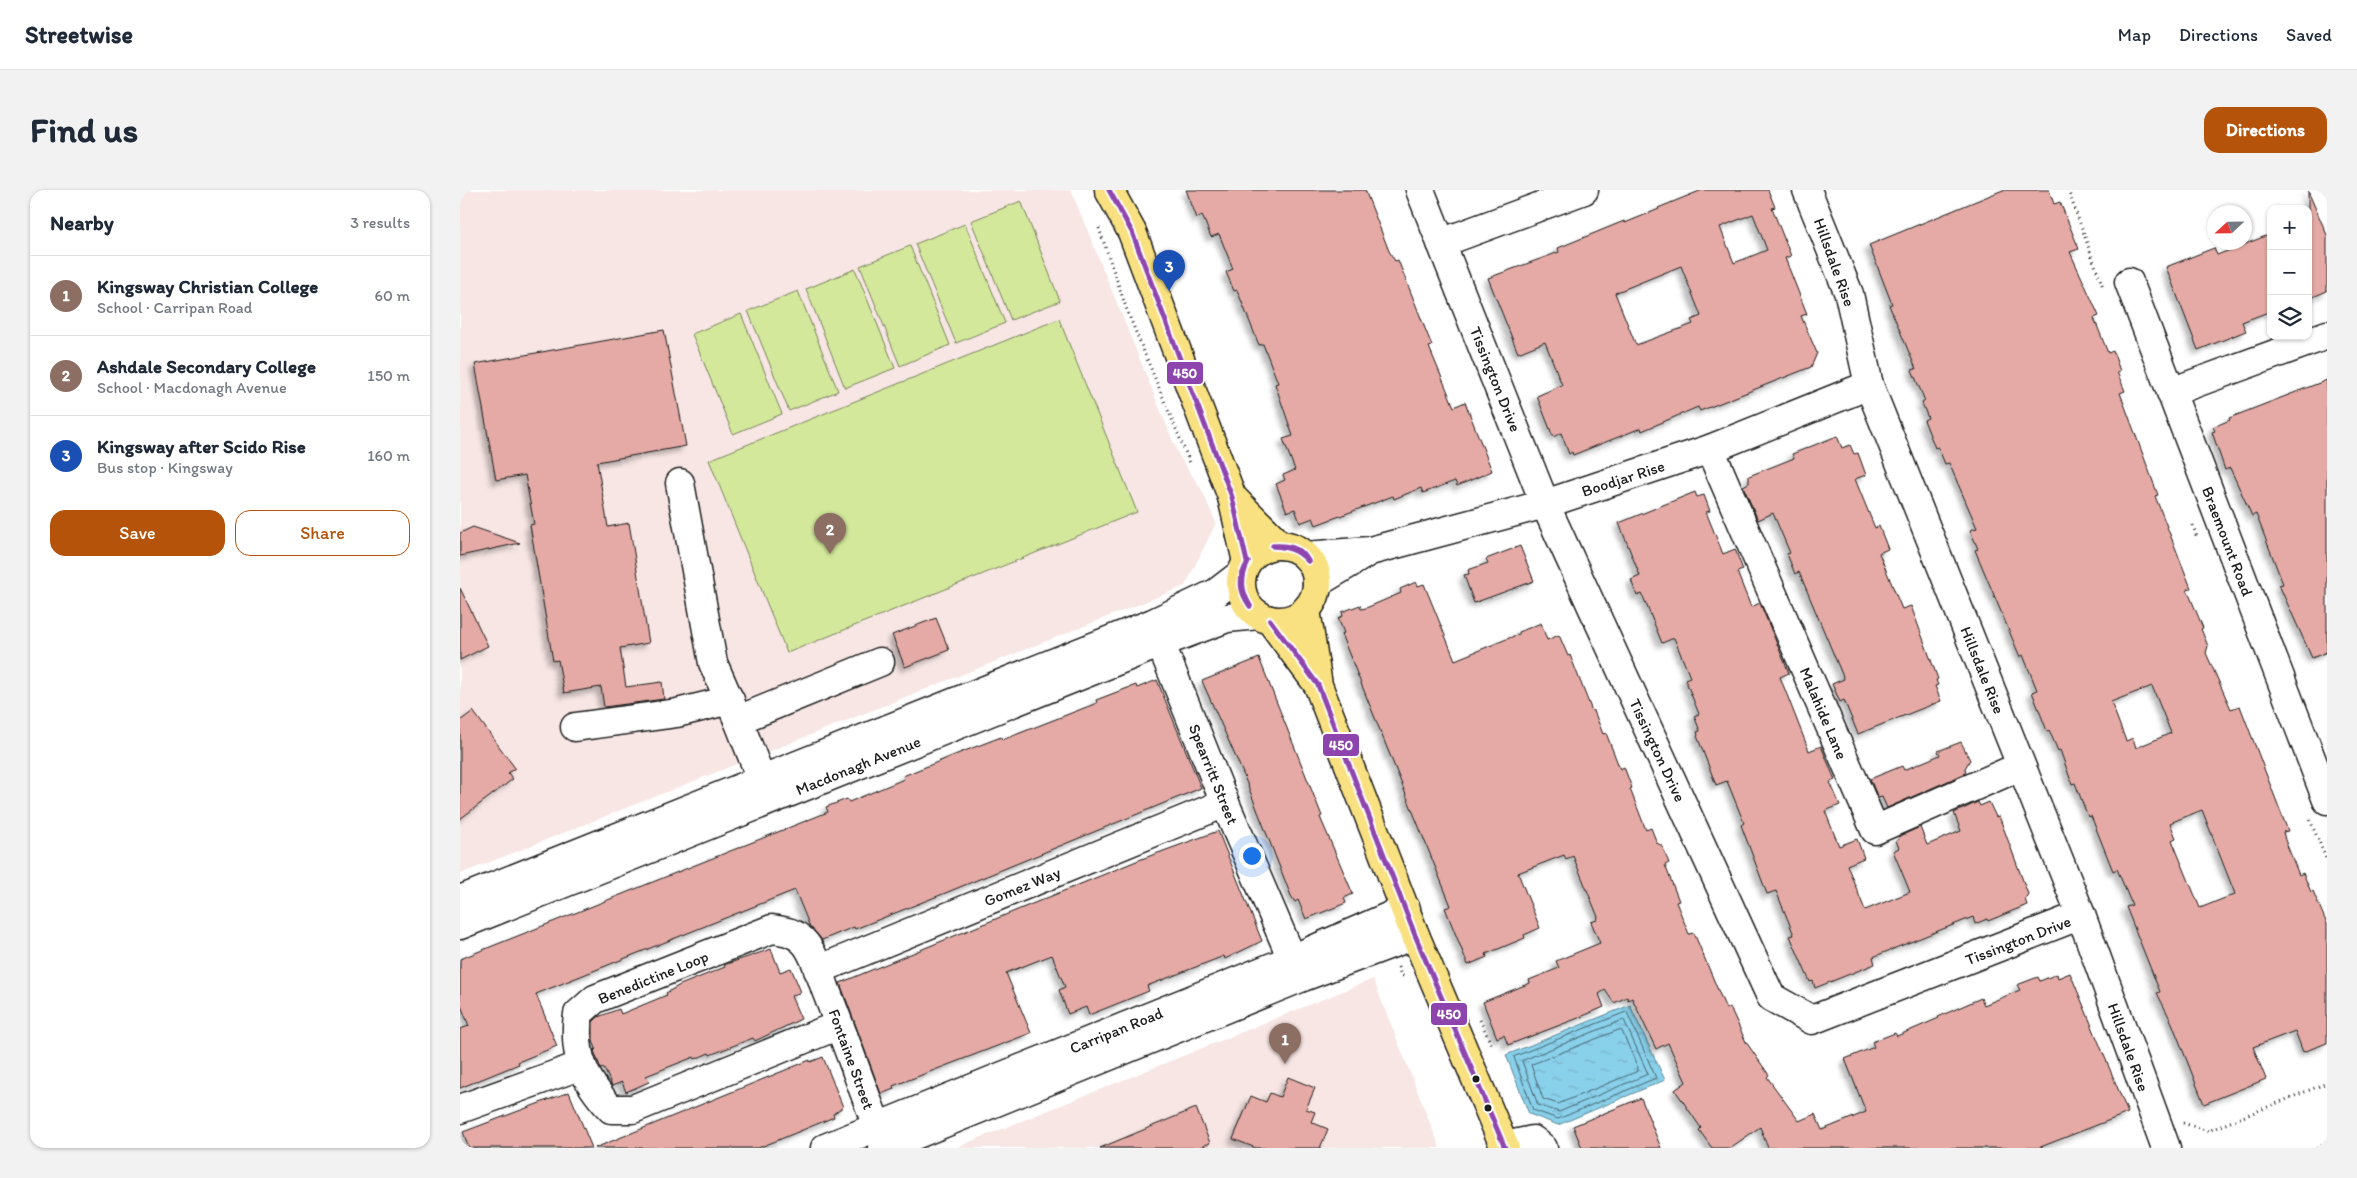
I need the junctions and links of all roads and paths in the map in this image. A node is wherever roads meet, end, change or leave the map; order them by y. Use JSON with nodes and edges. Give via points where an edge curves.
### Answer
{"nodes":[{"id":1,"x":1109,"y":190,"type":"edge"},
{"id":2,"x":1125,"y":190,"type":"edge"},
{"id":3,"x":1420,"y":190,"type":"edge"},
{"id":4,"x":1584,"y":190,"type":"edge"},
{"id":5,"x":1807,"y":190,"type":"edge"},
{"id":6,"x":1132,"y":232,"type":"junction"},
{"id":7,"x":1442,"y":243,"type":"junction"},
{"id":8,"x":2129,"y":282,"type":"dead end"},
{"id":9,"x":2327,"y":335,"type":"edge"},
{"id":10,"x":1869,"y":385,"type":"junction"},
{"id":11,"x":2171,"y":392,"type":"junction"},
{"id":12,"x":1710,"y":449,"type":"junction"},
{"id":13,"x":680,"y":484,"type":"dead end"},
{"id":14,"x":1232,"y":497,"type":"junction"},
{"id":15,"x":1545,"y":504,"type":"junction"},
{"id":16,"x":1280,"y":545,"type":"junction"},
{"id":17,"x":1370,"y":551,"type":"junction"},
{"id":18,"x":1306,"y":556,"type":"junction"},
{"id":19,"x":1244,"y":567,"type":"junction"},
{"id":20,"x":1317,"y":583,"type":"junction"},
{"id":21,"x":1306,"y":610,"type":"junction"},
{"id":22,"x":1264,"y":618,"type":"junction"},
{"id":23,"x":1157,"y":633,"type":"junction"},
{"id":24,"x":880,"y":662,"type":"dead end"},
{"id":25,"x":1318,"y":685,"type":"junction"},
{"id":26,"x":734,"y":710,"type":"junction"},
{"id":27,"x":575,"y":727,"type":"dead end"},
{"id":28,"x":2021,"y":766,"type":"junction"},
{"id":29,"x":765,"y":790,"type":"junction"},
{"id":30,"x":2327,"y":800,"type":"edge"},
{"id":31,"x":1225,"y":802,"type":"junction"},
{"id":32,"x":460,"y":900,"type":"edge"},
{"id":33,"x":1406,"y":909,"type":"junction"},
{"id":34,"x":2081,"y":916,"type":"junction"},
{"id":35,"x":460,"y":925,"type":"edge"},
{"id":36,"x":1415,"y":934,"type":"junction"},
{"id":37,"x":1296,"y":968,"type":"junction"},
{"id":38,"x":818,"y":970,"type":"junction"},
{"id":39,"x":839,"y":1025,"type":"junction"},
{"id":40,"x":582,"y":1065,"type":"junction"},
{"id":41,"x":2327,"y":1083,"type":"edge"},
{"id":42,"x":460,"y":1110,"type":"edge"},
{"id":43,"x":2163,"y":1139,"type":"edge"},
{"id":44,"x":882,"y":1141,"type":"edge"},
{"id":45,"x":2327,"y":1141,"type":"edge"},
{"id":46,"x":1505,"y":1147,"type":"edge"},
{"id":47,"x":825,"y":1148,"type":"edge"},
{"id":48,"x":1543,"y":1148,"type":"edge"},
{"id":49,"x":2317,"y":1148,"type":"edge"}],
"edges":[{"from":1,"to":6,"type":"main road"},
{"from":2,"to":6,"type":"main road"},
{"from":3,"to":7,"type":"street","name":"Tissington Drive"},
{"from":4,"to":7,"type":"street"},
{"from":5,"to":10,"type":"street","name":"Hillsdale Rise","via":[[1849,294]]},
{"from":6,"to":14,"type":"main road"},
{"from":7,"to":15,"type":"street","name":"Tissington Drive"},
{"from":8,"to":11,"type":"street","name":"Braemount Road"},
{"from":9,"to":11,"type":"street"},
{"from":10,"to":12,"type":"street","name":"Boodjar Rise"},
{"from":10,"to":28,"type":"street","name":"Hillsdale Rise"},
{"from":11,"to":30,"type":"street","name":"Braemount Road"},
{"from":12,"to":15,"type":"street","name":"Boodjar Rise"},
{"from":12,"to":28,"type":"street","name":"Malahide Lane","via":[[1875,830]]},
{"from":13,"to":26,"type":"street","via":[[713,663]]},
{"from":14,"to":16,"type":"main road"},
{"from":14,"to":19,"type":"main road"},
{"from":15,"to":17,"type":"street","name":"Boodjar Rise"},
{"from":15,"to":34,"type":"street","name":"Tissington Drive","via":[[1771,997],[1812,1020]]},
{"from":16,"to":18,"type":"main road","via":[[1290,546]]},
{"from":16,"to":19,"type":"main road","via":[[1267,546],[1256,552]]},
{"from":17,"to":18,"type":"street","name":"Boodjar Rise"},
{"from":17,"to":20,"type":"street","name":"Boodjar Rise"},
{"from":18,"to":20,"type":"main road","via":[[1312,564]]},
{"from":19,"to":22,"type":"main road","via":[[1243,597]]},
{"from":19,"to":23,"type":"street","name":"Macdonagh Avenue","via":[[1216,593]]},
{"from":20,"to":21,"type":"main road"},
{"from":21,"to":22,"type":"main road","via":[[1283,621]]},
{"from":21,"to":25,"type":"main road"},
{"from":22,"to":23,"type":"street","name":"Macdonagh Avenue","via":[[1227,618]]},
{"from":22,"to":25,"type":"main road"},
{"from":23,"to":29,"type":"street","name":"Macdonagh Avenue"},
{"from":23,"to":31,"type":"street","name":"Spearritt Street"},
{"from":24,"to":26,"type":"street"},
{"from":25,"to":33,"type":"main road"},
{"from":26,"to":27,"type":"street","via":[[677,713]]},
{"from":26,"to":29,"type":"street"},
{"from":28,"to":34,"type":"street","name":"Hillsdale Rise"},
{"from":29,"to":32,"type":"street","name":"Macdonagh Avenue"},
{"from":29,"to":35,"type":"street","name":"Macdonagh Avenue"},
{"from":31,"to":37,"type":"street","name":"Spearritt Street"},
{"from":31,"to":38,"type":"street","name":"Gomez Way"},
{"from":33,"to":36,"type":"main road"},
{"from":33,"to":37,"type":"street","name":"Carripan Road"},
{"from":34,"to":43,"type":"street","name":"Hillsdale Rise"},
{"from":36,"to":37,"type":"street","name":"Carripan Road"},
{"from":36,"to":46,"type":"main road"},
{"from":37,"to":44,"type":"street","name":"Carripan Road"},
{"from":38,"to":39,"type":"street","name":"Fontaine Street"},
{"from":38,"to":40,"type":"street","name":"Benedictine Loop","via":[[805,942],[790,932],[772,929],[595,999],[578,1014],[575,1039]]},
{"from":39,"to":40,"type":"street","name":"Benedictine Loop","via":[[633,1109],[611,1109],[596,1093]]},
{"from":39,"to":44,"type":"street","name":"Fontaine Street"},
{"from":40,"to":42,"type":"street"},
{"from":41,"to":43,"type":"path","via":[[2208,1131],[2181,1122]]},
{"from":44,"to":47,"type":"street","name":"Carripan Road"},
{"from":45,"to":49,"type":"path"},
{"from":46,"to":48,"type":"street","via":[[1533,1140]]}]}
